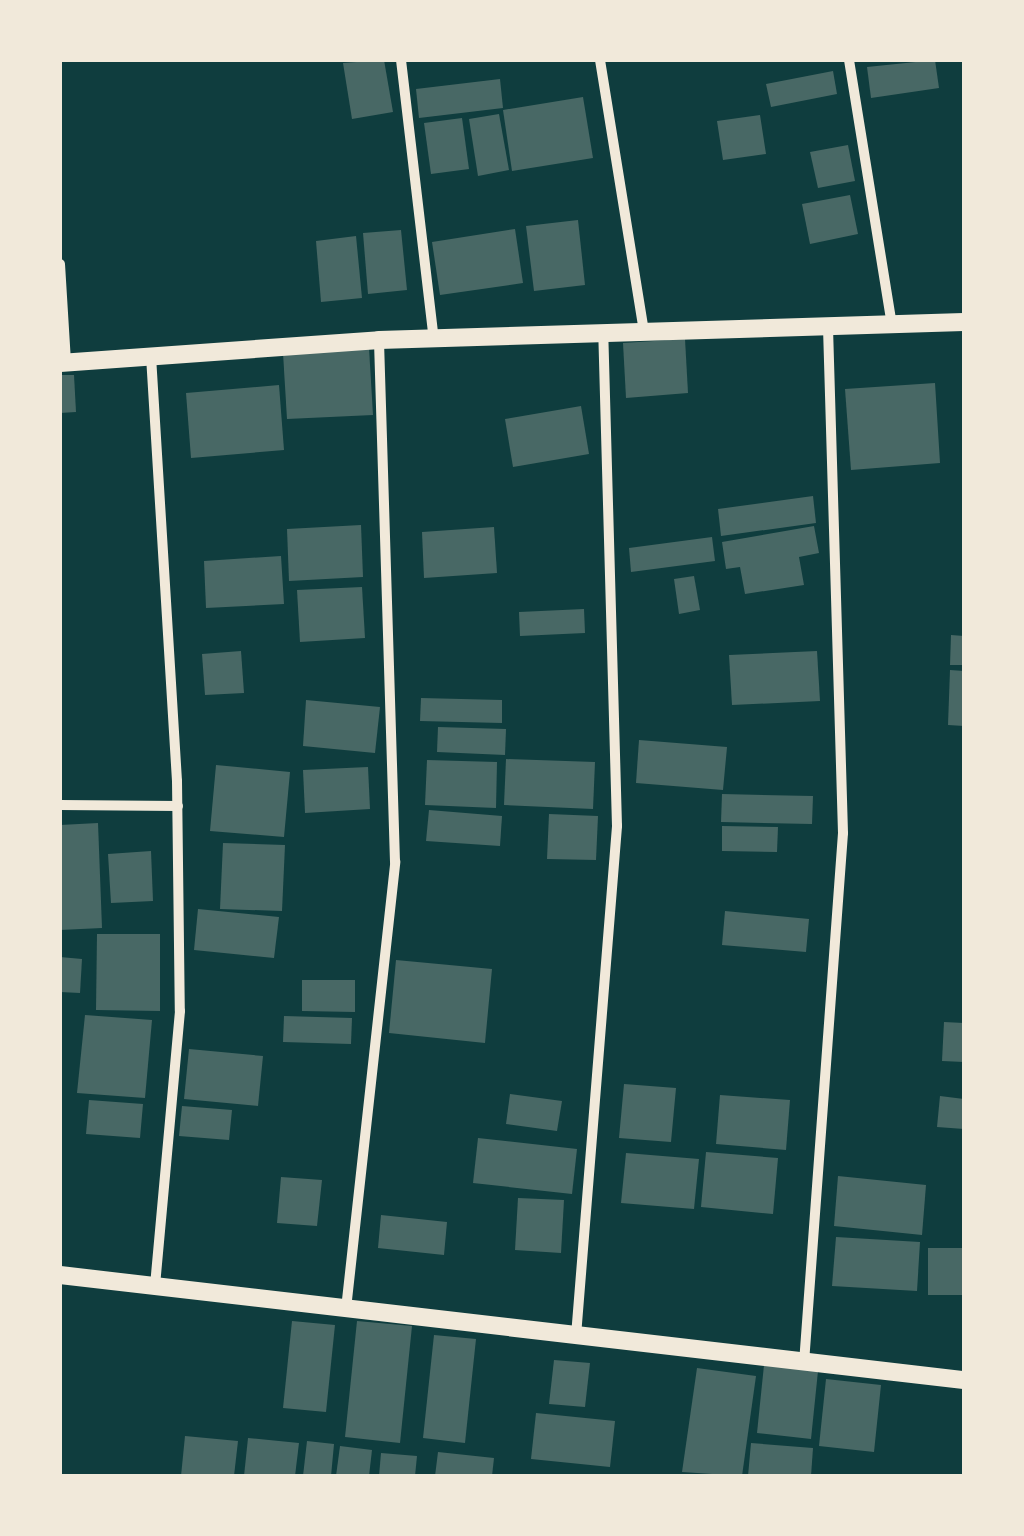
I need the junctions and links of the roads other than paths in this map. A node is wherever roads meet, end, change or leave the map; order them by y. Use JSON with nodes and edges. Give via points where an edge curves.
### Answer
{"nodes":[{"id":1,"x":401,"y":60,"type":"edge"},
{"id":2,"x":600,"y":60,"type":"edge"},
{"id":3,"x":848,"y":60,"type":"edge"},
{"id":4,"x":60,"y":264,"type":"edge"},
{"id":5,"x":964,"y":322,"type":"edge"},
{"id":6,"x":892,"y":325,"type":"junction"},
{"id":7,"x":828,"y":327,"type":"junction"},
{"id":8,"x":644,"y":333,"type":"junction"},
{"id":9,"x":602,"y":334,"type":"junction"},
{"id":10,"x":434,"y":339,"type":"junction"},
{"id":11,"x":379,"y":340,"type":"junction"},
{"id":12,"x":151,"y":356,"type":"junction"},
{"id":13,"x":63,"y":363,"type":"edge"},
{"id":14,"x":60,"y":805,"type":"edge"},
{"id":15,"x":178,"y":806,"type":"junction"},
{"id":16,"x":60,"y":1275,"type":"edge"},
{"id":17,"x":155,"y":1287,"type":"junction"},
{"id":18,"x":346,"y":1310,"type":"junction"},
{"id":19,"x":576,"y":1337,"type":"junction"},
{"id":20,"x":804,"y":1363,"type":"junction"},
{"id":21,"x":964,"y":1380,"type":"edge"}],
"edges":[{"from":1,"to":10,"type":"street"},
{"from":2,"to":8,"type":"street"},
{"from":3,"to":6,"type":"street"},
{"from":4,"to":13,"type":"street"},
{"from":5,"to":6,"type":"street"},
{"from":6,"to":7,"type":"street"},
{"from":7,"to":8,"type":"street"},
{"from":7,"to":20,"type":"street","via":[[843,833]]},
{"from":8,"to":9,"type":"street"},
{"from":9,"to":10,"type":"street"},
{"from":9,"to":19,"type":"street","via":[[617,826]]},
{"from":10,"to":11,"type":"street"},
{"from":11,"to":12,"type":"street"},
{"from":11,"to":18,"type":"street","via":[[395,862]]},
{"from":12,"to":13,"type":"street"},
{"from":12,"to":15,"type":"street"},
{"from":14,"to":15,"type":"street"},
{"from":15,"to":17,"type":"street","via":[[180,1011]]},
{"from":16,"to":17,"type":"street"},
{"from":17,"to":18,"type":"street"},
{"from":18,"to":19,"type":"street"},
{"from":19,"to":20,"type":"street"},
{"from":20,"to":21,"type":"street"}]}
